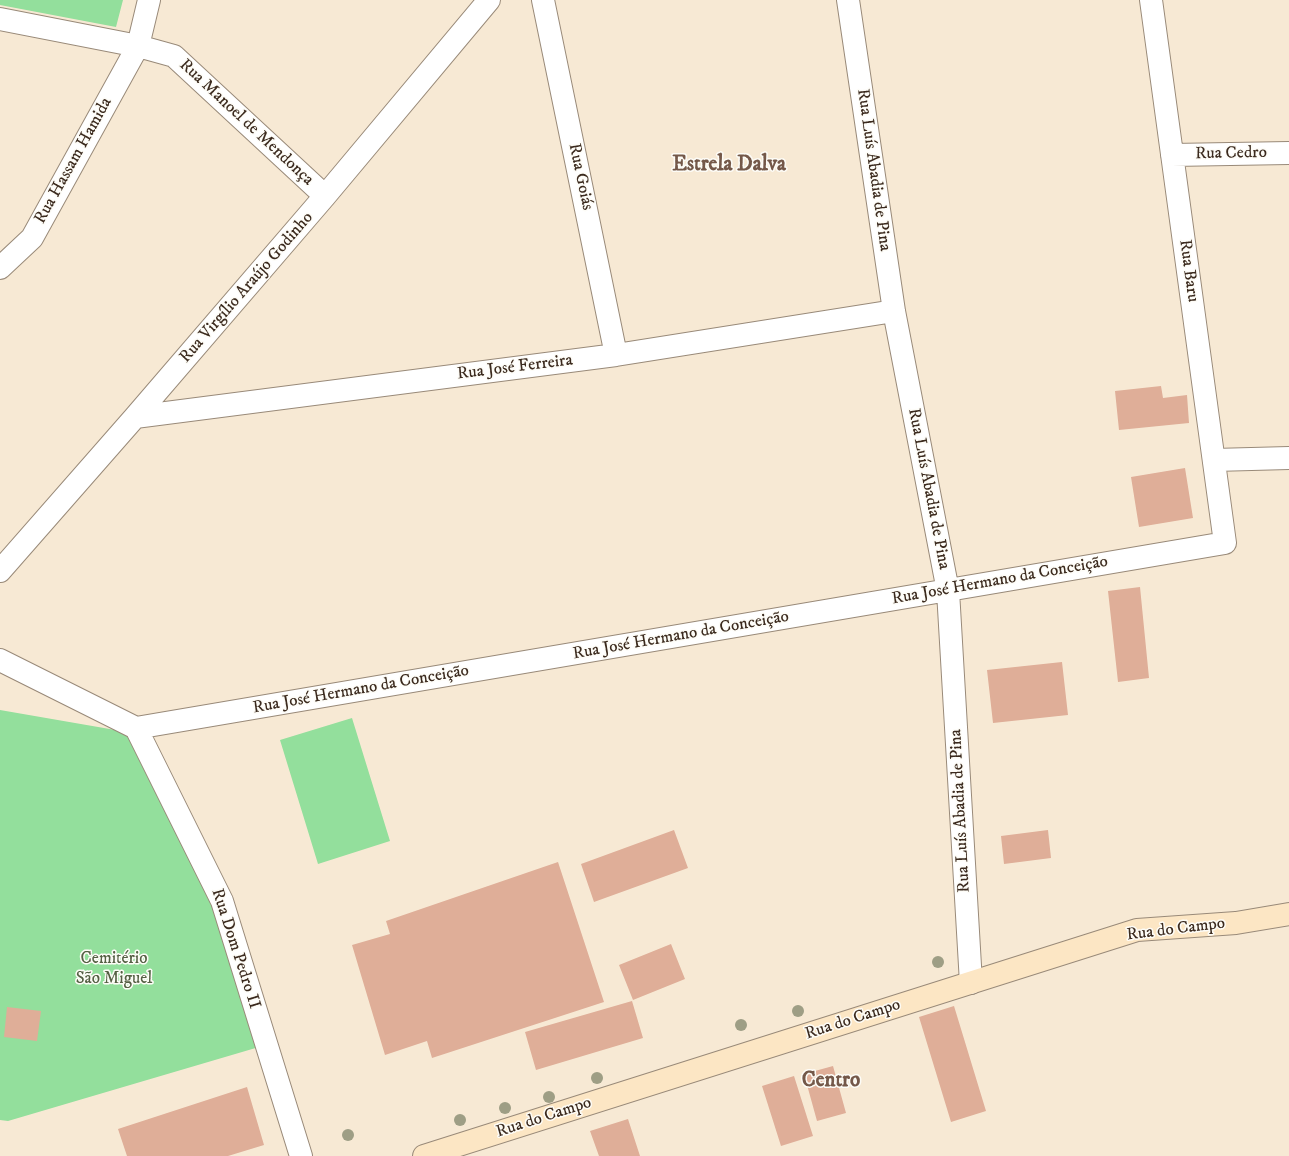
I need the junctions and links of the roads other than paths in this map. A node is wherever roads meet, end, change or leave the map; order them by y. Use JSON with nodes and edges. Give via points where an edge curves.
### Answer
{"nodes":[{"id":1,"x":149,"y":0,"type":"edge"},
{"id":2,"x":489,"y":0,"type":"edge"},
{"id":3,"x":543,"y":0,"type":"edge"},
{"id":4,"x":848,"y":0,"type":"edge"},
{"id":5,"x":1151,"y":0,"type":"edge"},
{"id":6,"x":0,"y":19,"type":"edge"},
{"id":7,"x":138,"y":46,"type":"junction"},
{"id":8,"x":1289,"y":153,"type":"edge"},
{"id":9,"x":1172,"y":155,"type":"junction"},
{"id":10,"x":325,"y":196,"type":"junction"},
{"id":11,"x":0,"y":268,"type":"edge"},
{"id":12,"x":894,"y":311,"type":"junction"},
{"id":13,"x":616,"y":355,"type":"junction"},
{"id":14,"x":136,"y":417,"type":"junction"},
{"id":15,"x":1289,"y":458,"type":"edge"},
{"id":16,"x":1214,"y":460,"type":"junction"},
{"id":17,"x":1225,"y":543,"type":"joint"},
{"id":18,"x":0,"y":571,"type":"edge"},
{"id":19,"x":948,"y":590,"type":"junction"},
{"id":20,"x":0,"y":660,"type":"edge"},
{"id":21,"x":136,"y":728,"type":"junction"},
{"id":22,"x":1289,"y":914,"type":"edge"},
{"id":23,"x":971,"y":983,"type":"junction"},
{"id":24,"x":301,"y":1156,"type":"edge"},
{"id":25,"x":424,"y":1156,"type":"edge"}],
"edges":[{"from":1,"to":7,"type":"street","name":"Rua Hassam Hamida"},
{"from":2,"to":10,"type":"street","name":"Rua Virgílio Araújo Godinho"},
{"from":3,"to":13,"type":"street","name":"Rua Goiás"},
{"from":4,"to":12,"type":"street","name":"Rua Luís Abadia de Pina"},
{"from":5,"to":9,"type":"street","name":"Rua Baru"},
{"from":6,"to":7,"type":"street","name":"Rua Manoel de Mendonça"},
{"from":7,"to":10,"type":"street","name":"Rua Manoel de Mendonça","via":[[174,56]]},
{"from":7,"to":11,"type":"street","name":"Rua Hassam Hamida","via":[[32,238]]},
{"from":8,"to":9,"type":"street","name":"Rua Cedro"},
{"from":9,"to":16,"type":"street","name":"Rua Baru"},
{"from":10,"to":14,"type":"street","name":"Rua Virgílio Araújo Godinho"},
{"from":12,"to":13,"type":"street","name":"Rua José Ferreira"},
{"from":12,"to":19,"type":"street","name":"Rua Luís Abadia de Pina"},
{"from":13,"to":14,"type":"street","name":"Rua José Ferreira"},
{"from":14,"to":18,"type":"street","name":"Rua Virgílio Araújo Godinho"},
{"from":15,"to":16,"type":"street"},
{"from":16,"to":17,"type":"street","name":"Rua Baru"},
{"from":17,"to":19,"type":"street","name":"Rua José Hermano da Conceição"},
{"from":19,"to":21,"type":"street","name":"Rua José Hermano da Conceição"},
{"from":19,"to":23,"type":"street","name":"Rua Luís Abadia de Pina"},
{"from":20,"to":21,"type":"street"},
{"from":21,"to":24,"type":"street","name":"Rua Dom Pedro II","via":[[222,901]]},
{"from":22,"to":23,"type":"street","name":"Rua do Campo","via":[[1236,923],[1137,930]]},
{"from":23,"to":25,"type":"street","name":"Rua do Campo"}]}
